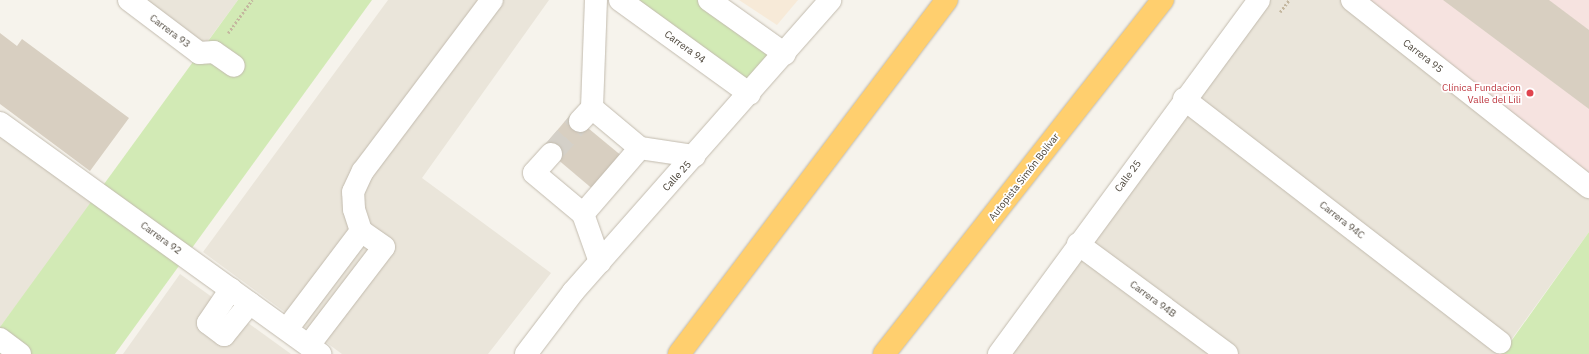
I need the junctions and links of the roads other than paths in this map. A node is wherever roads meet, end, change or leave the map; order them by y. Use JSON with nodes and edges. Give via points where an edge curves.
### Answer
{"nodes":[{"id":1,"x":129,"y":0,"type":"edge"},
{"id":2,"x":492,"y":0,"type":"edge"},
{"id":3,"x":596,"y":0,"type":"edge"},
{"id":4,"x":620,"y":0,"type":"edge"},
{"id":5,"x":709,"y":0,"type":"edge"},
{"id":6,"x":830,"y":0,"type":"edge"},
{"id":7,"x":946,"y":0,"type":"edge"},
{"id":8,"x":1163,"y":0,"type":"edge"},
{"id":9,"x":1259,"y":0,"type":"edge"},
{"id":10,"x":1352,"y":0,"type":"edge"},
{"id":11,"x":785,"y":54,"type":"junction"},
{"id":12,"x":234,"y":66,"type":"dead end"},
{"id":13,"x":750,"y":94,"type":"junction"},
{"id":14,"x":1184,"y":99,"type":"junction"},
{"id":15,"x":0,"y":123,"type":"edge"},
{"id":16,"x":640,"y":148,"type":"junction"},
{"id":17,"x":551,"y":154,"type":"tunnel mouth"},
{"id":18,"x":694,"y":156,"type":"junction"},
{"id":19,"x":1589,"y":187,"type":"edge"},
{"id":20,"x":583,"y":214,"type":"junction"},
{"id":21,"x":361,"y":230,"type":"junction"},
{"id":22,"x":1078,"y":244,"type":"junction"},
{"id":23,"x":600,"y":262,"type":"junction"},
{"id":24,"x":231,"y":289,"type":"junction"},
{"id":25,"x":250,"y":303,"type":"junction"},
{"id":26,"x":287,"y":329,"type":"junction"},
{"id":27,"x":0,"y":339,"type":"edge"},
{"id":28,"x":1500,"y":342,"type":"dead end"},
{"id":29,"x":315,"y":350,"type":"edge"},
{"id":30,"x":20,"y":354,"type":"edge"},
{"id":31,"x":526,"y":354,"type":"edge"},
{"id":32,"x":679,"y":354,"type":"edge"},
{"id":33,"x":884,"y":354,"type":"edge"},
{"id":34,"x":999,"y":354,"type":"edge"},
{"id":35,"x":1228,"y":354,"type":"edge"}],
"edges":[{"from":1,"to":12,"type":"street","name":"Carrera 93","via":[[199,53],[214,52]]},
{"from":2,"to":21,"type":"street","via":[[363,171],[353,192]]},
{"from":3,"to":16,"type":"street","via":[[586,114]]},
{"from":4,"to":13,"type":"street","name":"Carrera 94"},
{"from":5,"to":11,"type":"street"},
{"from":6,"to":11,"type":"street","name":"Calle 25"},
{"from":7,"to":32,"type":"highway"},
{"from":8,"to":33,"type":"highway","name":"Autopista Simón Bolívar"},
{"from":9,"to":14,"type":"street","name":"Calle 25"},
{"from":10,"to":19,"type":"street","name":"Carrera 95"},
{"from":11,"to":13,"type":"street","name":"Calle 25"},
{"from":13,"to":18,"type":"street","name":"Calle 25"},
{"from":14,"to":22,"type":"street","name":"Calle 25"},
{"from":14,"to":28,"type":"street","name":"Carrera 94C"},
{"from":15,"to":24,"type":"street","name":"Carrera 92"},
{"from":16,"to":18,"type":"street"},
{"from":16,"to":20,"type":"street"},
{"from":17,"to":20,"type":"street","via":[[534,173]]},
{"from":18,"to":23,"type":"street","name":"Calle 25"},
{"from":20,"to":23,"type":"street"},
{"from":21,"to":26,"type":"street"},
{"from":21,"to":29,"type":"street","via":[[384,247]]},
{"from":22,"to":34,"type":"street","name":"Calle 25"},
{"from":22,"to":35,"type":"street","name":"Carrera 94B"},
{"from":23,"to":31,"type":"street","name":"Calle 25"},
{"from":24,"to":25,"type":"street","name":"Carrera 92"},
{"from":24,"to":25,"type":"street","via":[[216,329]]},
{"from":25,"to":26,"type":"street","name":"Carrera 92"},
{"from":26,"to":29,"type":"street","name":"Carrera 92"},
{"from":27,"to":30,"type":"street"}]}
